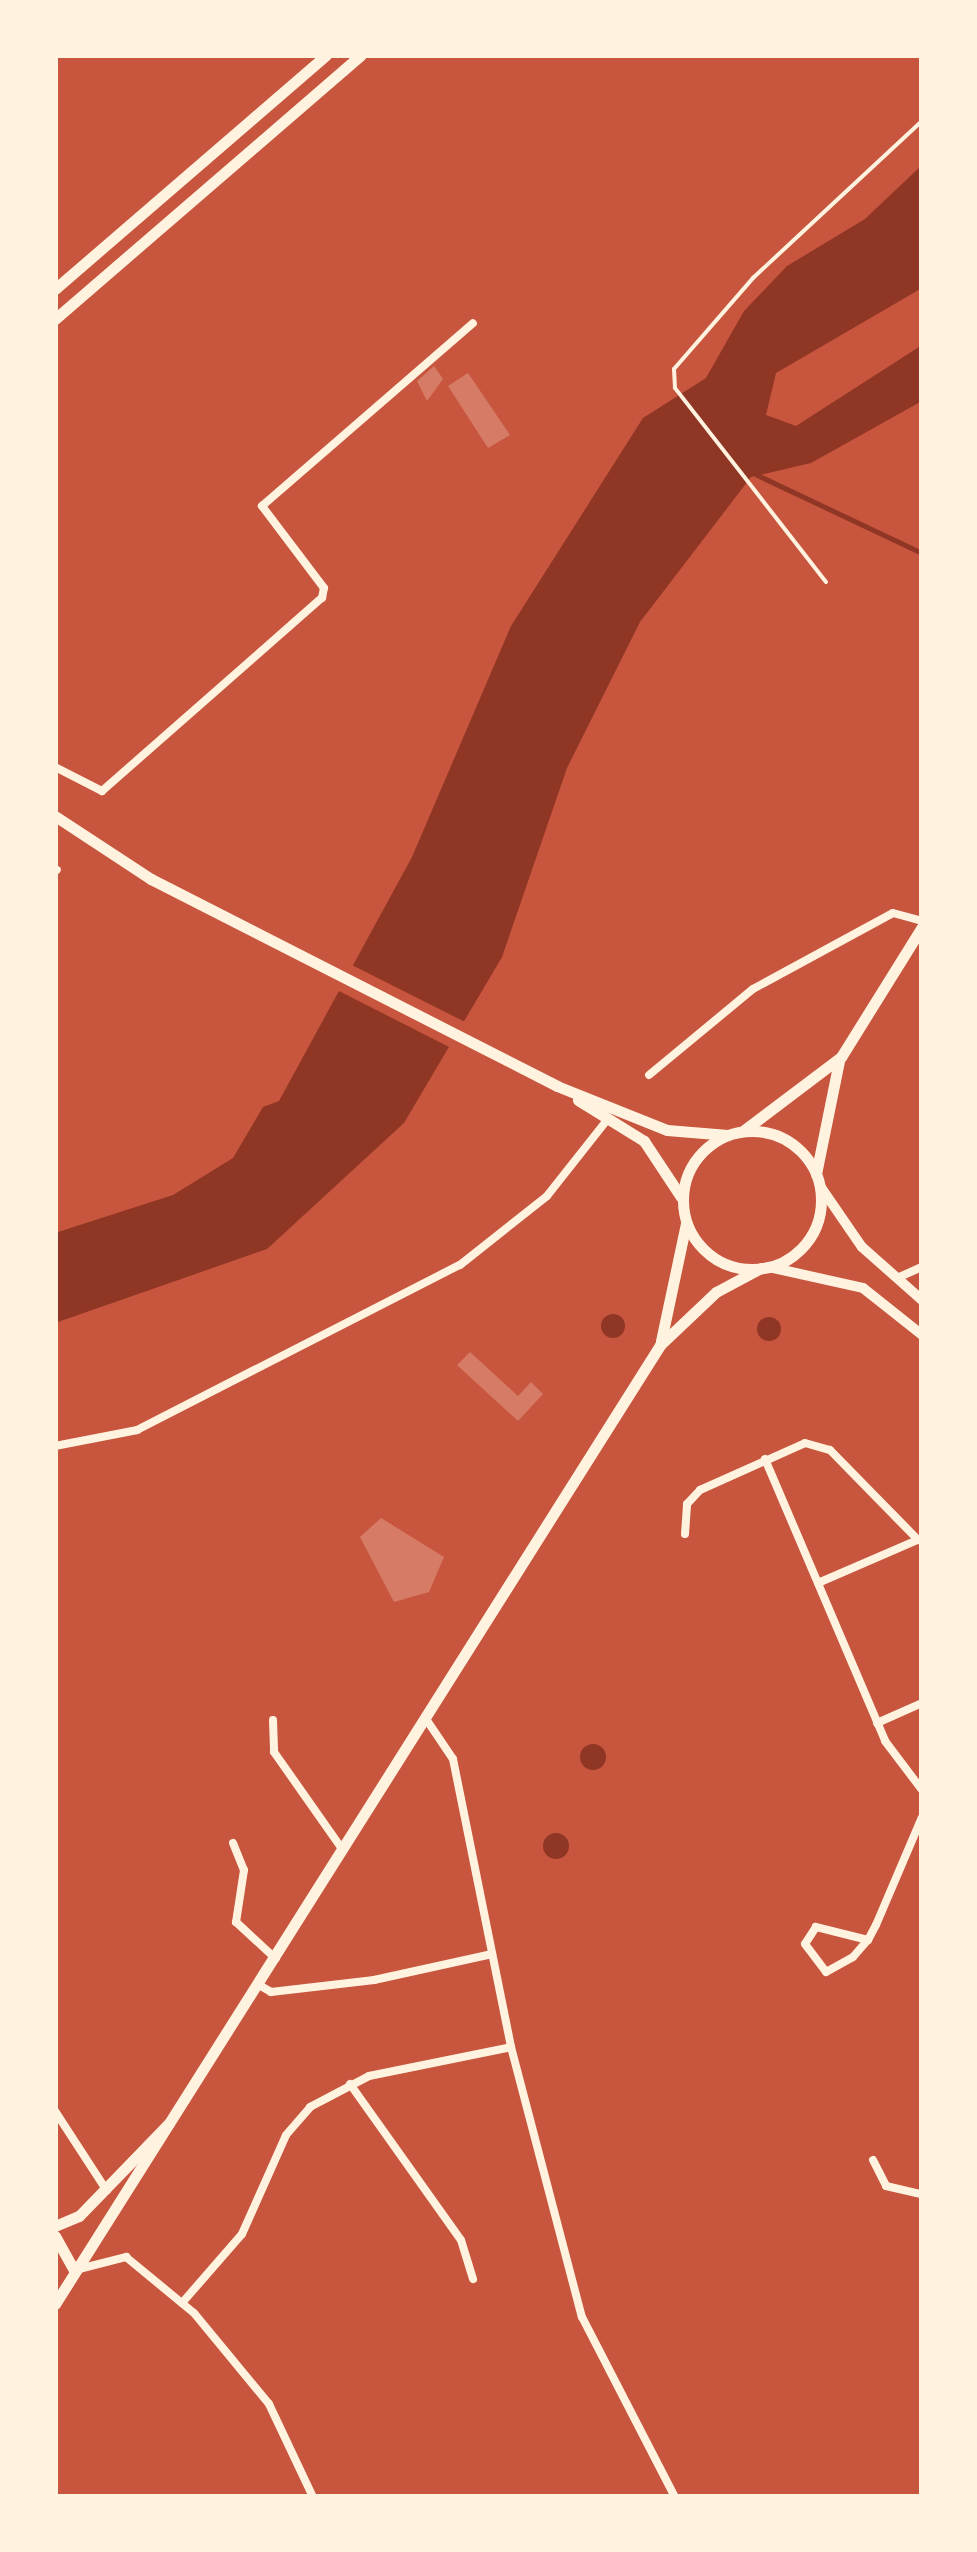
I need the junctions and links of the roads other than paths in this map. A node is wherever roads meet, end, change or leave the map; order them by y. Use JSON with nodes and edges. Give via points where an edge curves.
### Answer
{"nodes":[{"id":1,"x":326,"y":55,"type":"edge"},
{"id":2,"x":361,"y":55,"type":"edge"},
{"id":3,"x":302,"y":76,"type":"junction"},
{"id":4,"x":316,"y":94,"type":"junction"},
{"id":5,"x":164,"y":196,"type":"junction"},
{"id":6,"x":178,"y":214,"type":"junction"},
{"id":7,"x":55,"y":289,"type":"edge"},
{"id":8,"x":55,"y":320,"type":"edge"},
{"id":9,"x":473,"y":323,"type":"dead end"},
{"id":10,"x":55,"y":767,"type":"edge"},
{"id":11,"x":55,"y":816,"type":"edge"},
{"id":12,"x":922,"y":924,"type":"edge"},
{"id":13,"x":841,"y":1056,"type":"junction"},
{"id":14,"x":650,"y":1075,"type":"dead end"},
{"id":15,"x":558,"y":1086,"type":"junction"},
{"id":16,"x":607,"y":1120,"type":"junction"},
{"id":17,"x":744,"y":1131,"type":"junction"},
{"id":18,"x":728,"y":1135,"type":"junction"},
{"id":19,"x":818,"y":1180,"type":"junction"},
{"id":20,"x":683,"y":1205,"type":"junction"},
{"id":21,"x":686,"y":1220,"type":"junction"},
{"id":22,"x":765,"y":1267,"type":"junction"},
{"id":23,"x":922,"y":1267,"type":"edge"},
{"id":24,"x":897,"y":1278,"type":"junction"},
{"id":25,"x":922,"y":1300,"type":"edge"},
{"id":26,"x":922,"y":1335,"type":"edge"},
{"id":27,"x":660,"y":1345,"type":"junction"},
{"id":28,"x":58,"y":1445,"type":"edge"},
{"id":29,"x":765,"y":1459,"type":"junction"},
{"id":30,"x":685,"y":1534,"type":"dead end"},
{"id":31,"x":920,"y":1539,"type":"edge"},
{"id":32,"x":818,"y":1582,"type":"junction"},
{"id":33,"x":922,"y":1703,"type":"edge"},
{"id":34,"x":426,"y":1719,"type":"junction"},
{"id":35,"x":273,"y":1720,"type":"dead end"},
{"id":36,"x":877,"y":1723,"type":"junction"},
{"id":37,"x":922,"y":1790,"type":"edge"},
{"id":38,"x":922,"y":1817,"type":"edge"},
{"id":39,"x":233,"y":1843,"type":"dead end"},
{"id":40,"x":344,"y":1850,"type":"junction"},
{"id":41,"x":868,"y":1940,"type":"junction"},
{"id":42,"x":492,"y":1954,"type":"junction"},
{"id":43,"x":276,"y":1959,"type":"junction"},
{"id":44,"x":265,"y":1989,"type":"junction"},
{"id":45,"x":511,"y":2047,"type":"junction"},
{"id":46,"x":350,"y":2084,"type":"junction"},
{"id":47,"x":182,"y":2108,"type":"junction"},
{"id":48,"x":55,"y":2111,"type":"edge"},
{"id":49,"x":873,"y":2160,"type":"dead end"},
{"id":50,"x":107,"y":2191,"type":"junction"},
{"id":51,"x":922,"y":2194,"type":"edge"},
{"id":52,"x":55,"y":2226,"type":"edge"},
{"id":53,"x":55,"y":2236,"type":"edge"},
{"id":54,"x":77,"y":2272,"type":"junction"},
{"id":55,"x":473,"y":2278,"type":"dead end"},
{"id":56,"x":182,"y":2303,"type":"junction"},
{"id":57,"x":56,"y":2305,"type":"edge"},
{"id":58,"x":313,"y":2497,"type":"edge"},
{"id":59,"x":674,"y":2497,"type":"edge"}],
"edges":[{"from":1,"to":3,"type":"main road"},
{"from":2,"to":4,"type":"main road"},
{"from":3,"to":4,"type":"main road"},
{"from":3,"to":5,"type":"main road"},
{"from":4,"to":6,"type":"main road"},
{"from":5,"to":6,"type":"main road"},
{"from":5,"to":7,"type":"main road"},
{"from":6,"to":8,"type":"main road"},
{"from":9,"to":10,"type":"street","via":[[262,506],[324,588],[322,598],[102,791]]},
{"from":11,"to":15,"type":"main road","via":[[280,944]]},
{"from":12,"to":13,"type":"main road"},
{"from":12,"to":14,"type":"street","via":[[893,913],[752,989]]},
{"from":13,"to":17,"type":"main road"},
{"from":13,"to":19,"type":"main road"},
{"from":15,"to":16,"type":"main road"},
{"from":15,"to":18,"type":"main road","via":[[666,1130]]},
{"from":16,"to":20,"type":"main road","via":[[653,1151]]},
{"from":16,"to":28,"type":"street","via":[[548,1196],[460,1265],[138,1430]]},
{"from":17,"to":18,"type":"main road"},
{"from":17,"to":19,"type":"main road","via":[[787,1140]]},
{"from":18,"to":20,"type":"main road","via":[[699,1156]]},
{"from":19,"to":22,"type":"main road","via":[[810,1236]]},
{"from":19,"to":24,"type":"street","via":[[854,1238]]},
{"from":20,"to":21,"type":"main road"},
{"from":21,"to":22,"type":"main road","via":[[723,1262]]},
{"from":21,"to":27,"type":"main road"},
{"from":22,"to":26,"type":"street","via":[[864,1288]]},
{"from":22,"to":27,"type":"main road","via":[[716,1292]]},
{"from":23,"to":24,"type":"street"},
{"from":24,"to":25,"type":"street"},
{"from":27,"to":34,"type":"main road"},
{"from":29,"to":30,"type":"street","via":[[693,1496]]},
{"from":29,"to":31,"type":"street","via":[[798,1444],[821,1446]]},
{"from":29,"to":32,"type":"street"},
{"from":31,"to":32,"type":"street"},
{"from":32,"to":36,"type":"street"},
{"from":33,"to":36,"type":"street"},
{"from":34,"to":40,"type":"main road"},
{"from":34,"to":42,"type":"street","via":[[440,1728]]},
{"from":35,"to":40,"type":"street","via":[[274,1752]]},
{"from":36,"to":37,"type":"street"},
{"from":38,"to":41,"type":"street"},
{"from":39,"to":43,"type":"street","via":[[244,1870],[236,1922]]},
{"from":40,"to":43,"type":"main road"},
{"from":41,"to":41,"type":"street","via":[[816,1927],[805,1944],[831,1972]]},
{"from":42,"to":44,"type":"street","via":[[485,1962]]},
{"from":42,"to":45,"type":"street"},
{"from":43,"to":44,"type":"main road"},
{"from":44,"to":47,"type":"main road"},
{"from":45,"to":46,"type":"street"},
{"from":45,"to":59,"type":"street","via":[[588,2336]]},
{"from":46,"to":55,"type":"street","via":[[462,2240]]},
{"from":46,"to":56,"type":"street","via":[[296,2120],[242,2234]]},
{"from":47,"to":50,"type":"main road"},
{"from":47,"to":54,"type":"main road"},
{"from":48,"to":50,"type":"street"},
{"from":49,"to":51,"type":"street","via":[[886,2186]]},
{"from":50,"to":52,"type":"main road"},
{"from":53,"to":54,"type":"main road"},
{"from":54,"to":56,"type":"street","via":[[126,2257]]},
{"from":54,"to":57,"type":"main road"},
{"from":56,"to":58,"type":"street","via":[[256,2382]]}]}
